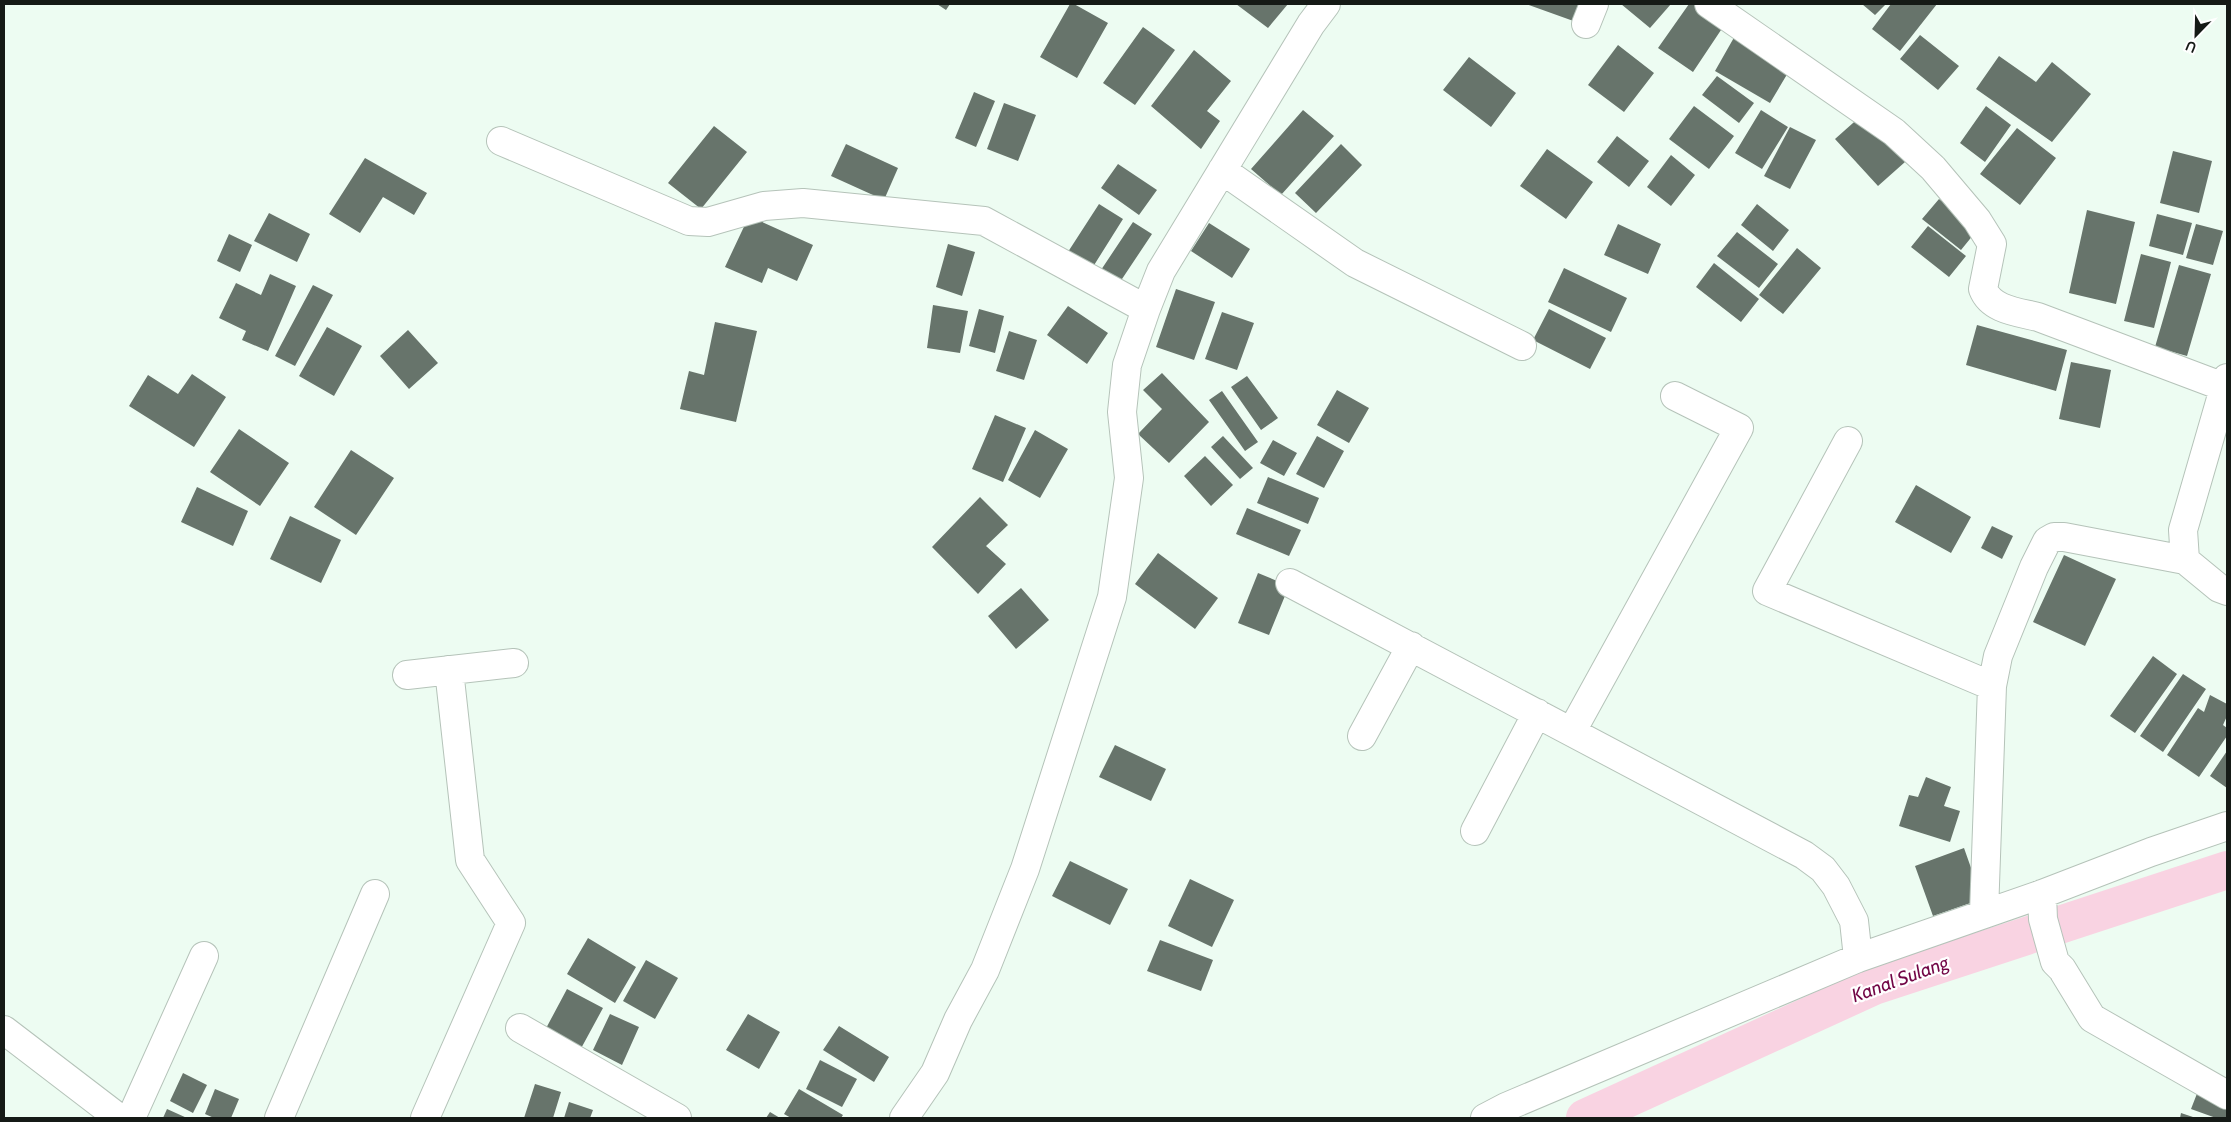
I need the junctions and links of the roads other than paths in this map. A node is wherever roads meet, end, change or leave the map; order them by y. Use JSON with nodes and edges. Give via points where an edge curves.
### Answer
{"nodes":[{"id":1,"x":1326,"y":4,"type":"edge"},
{"id":2,"x":1709,"y":4,"type":"edge"},
{"id":3,"x":501,"y":141,"type":"dead end"},
{"id":4,"x":1222,"y":170,"type":"junction"},
{"id":5,"x":1146,"y":309,"type":"junction"},
{"id":6,"x":1522,"y":346,"type":"dead end"},
{"id":7,"x":2226,"y":382,"type":"edge"},
{"id":8,"x":1675,"y":396,"type":"dead end"},
{"id":9,"x":1848,"y":441,"type":"dead end"},
{"id":10,"x":2185,"y":560,"type":"junction"},
{"id":11,"x":1290,"y":583,"type":"dead end"},
{"id":12,"x":2227,"y":591,"type":"edge"},
{"id":13,"x":1411,"y":646,"type":"junction"},
{"id":14,"x":514,"y":662,"type":"dead end"},
{"id":15,"x":449,"y":670,"type":"junction"},
{"id":16,"x":407,"y":676,"type":"dead end"},
{"id":17,"x":1992,"y":686,"type":"junction"},
{"id":18,"x":1537,"y":713,"type":"junction"},
{"id":19,"x":1572,"y":731,"type":"junction"},
{"id":20,"x":1362,"y":736,"type":"dead end"},
{"id":21,"x":2227,"y":826,"type":"edge"},
{"id":22,"x":1475,"y":831,"type":"dead end"},
{"id":23,"x":375,"y":894,"type":"dead end"},
{"id":24,"x":2042,"y":907,"type":"junction"},
{"id":25,"x":1984,"y":913,"type":"junction"},
{"id":26,"x":204,"y":956,"type":"dead end"},
{"id":27,"x":1858,"y":958,"type":"junction"},
{"id":28,"x":520,"y":1028,"type":"dead end"},
{"id":29,"x":4,"y":1030,"type":"edge"},
{"id":30,"x":2227,"y":1095,"type":"edge"},
{"id":31,"x":120,"y":1118,"type":"edge"},
{"id":32,"x":131,"y":1118,"type":"edge"},
{"id":33,"x":279,"y":1118,"type":"edge"},
{"id":34,"x":425,"y":1118,"type":"edge"},
{"id":35,"x":677,"y":1118,"type":"edge"},
{"id":36,"x":904,"y":1118,"type":"edge"},
{"id":37,"x":1485,"y":1118,"type":"edge"}],
"edges":[{"from":1,"to":4,"type":"street"},
{"from":2,"to":7,"type":"street","via":[[1894,132],[1933,168],[1977,220],[1992,244],[1982,289],[1989,301]]},
{"from":3,"to":5,"type":"street","via":[[689,221],[708,222],[764,206],[803,203],[984,221]]},
{"from":4,"to":5,"type":"street","via":[[1160,271]]},
{"from":4,"to":6,"type":"street","via":[[1355,262]]},
{"from":5,"to":36,"type":"street","via":[[1127,365],[1122,412],[1129,478],[1112,597],[1025,869],[985,970],[935,1073]]},
{"from":7,"to":10,"type":"street","via":[[2184,530]]},
{"from":8,"to":19,"type":"street","via":[[1739,428]]},
{"from":9,"to":17,"type":"street","via":[[1767,591]]},
{"from":10,"to":12,"type":"street"},
{"from":10,"to":17,"type":"street","via":[[2054,537],[2047,541],[1998,656]]},
{"from":11,"to":13,"type":"street"},
{"from":13,"to":18,"type":"street"},
{"from":13,"to":20,"type":"street"},
{"from":14,"to":15,"type":"street"},
{"from":15,"to":16,"type":"street"},
{"from":15,"to":34,"type":"street","via":[[470,860],[511,923]]},
{"from":17,"to":25,"type":"street"},
{"from":18,"to":19,"type":"street"},
{"from":18,"to":22,"type":"street"},
{"from":19,"to":27,"type":"street","via":[[1773,837],[1824,869],[1854,921]]},
{"from":21,"to":24,"type":"street","via":[[2151,852]]},
{"from":23,"to":33,"type":"street"},
{"from":24,"to":25,"type":"street"},
{"from":24,"to":30,"type":"street","via":[[2055,962],[2092,1018]]},
{"from":25,"to":27,"type":"street"},
{"from":26,"to":32,"type":"street"},
{"from":27,"to":37,"type":"street"},
{"from":28,"to":35,"type":"street"},
{"from":29,"to":31,"type":"street"}]}
